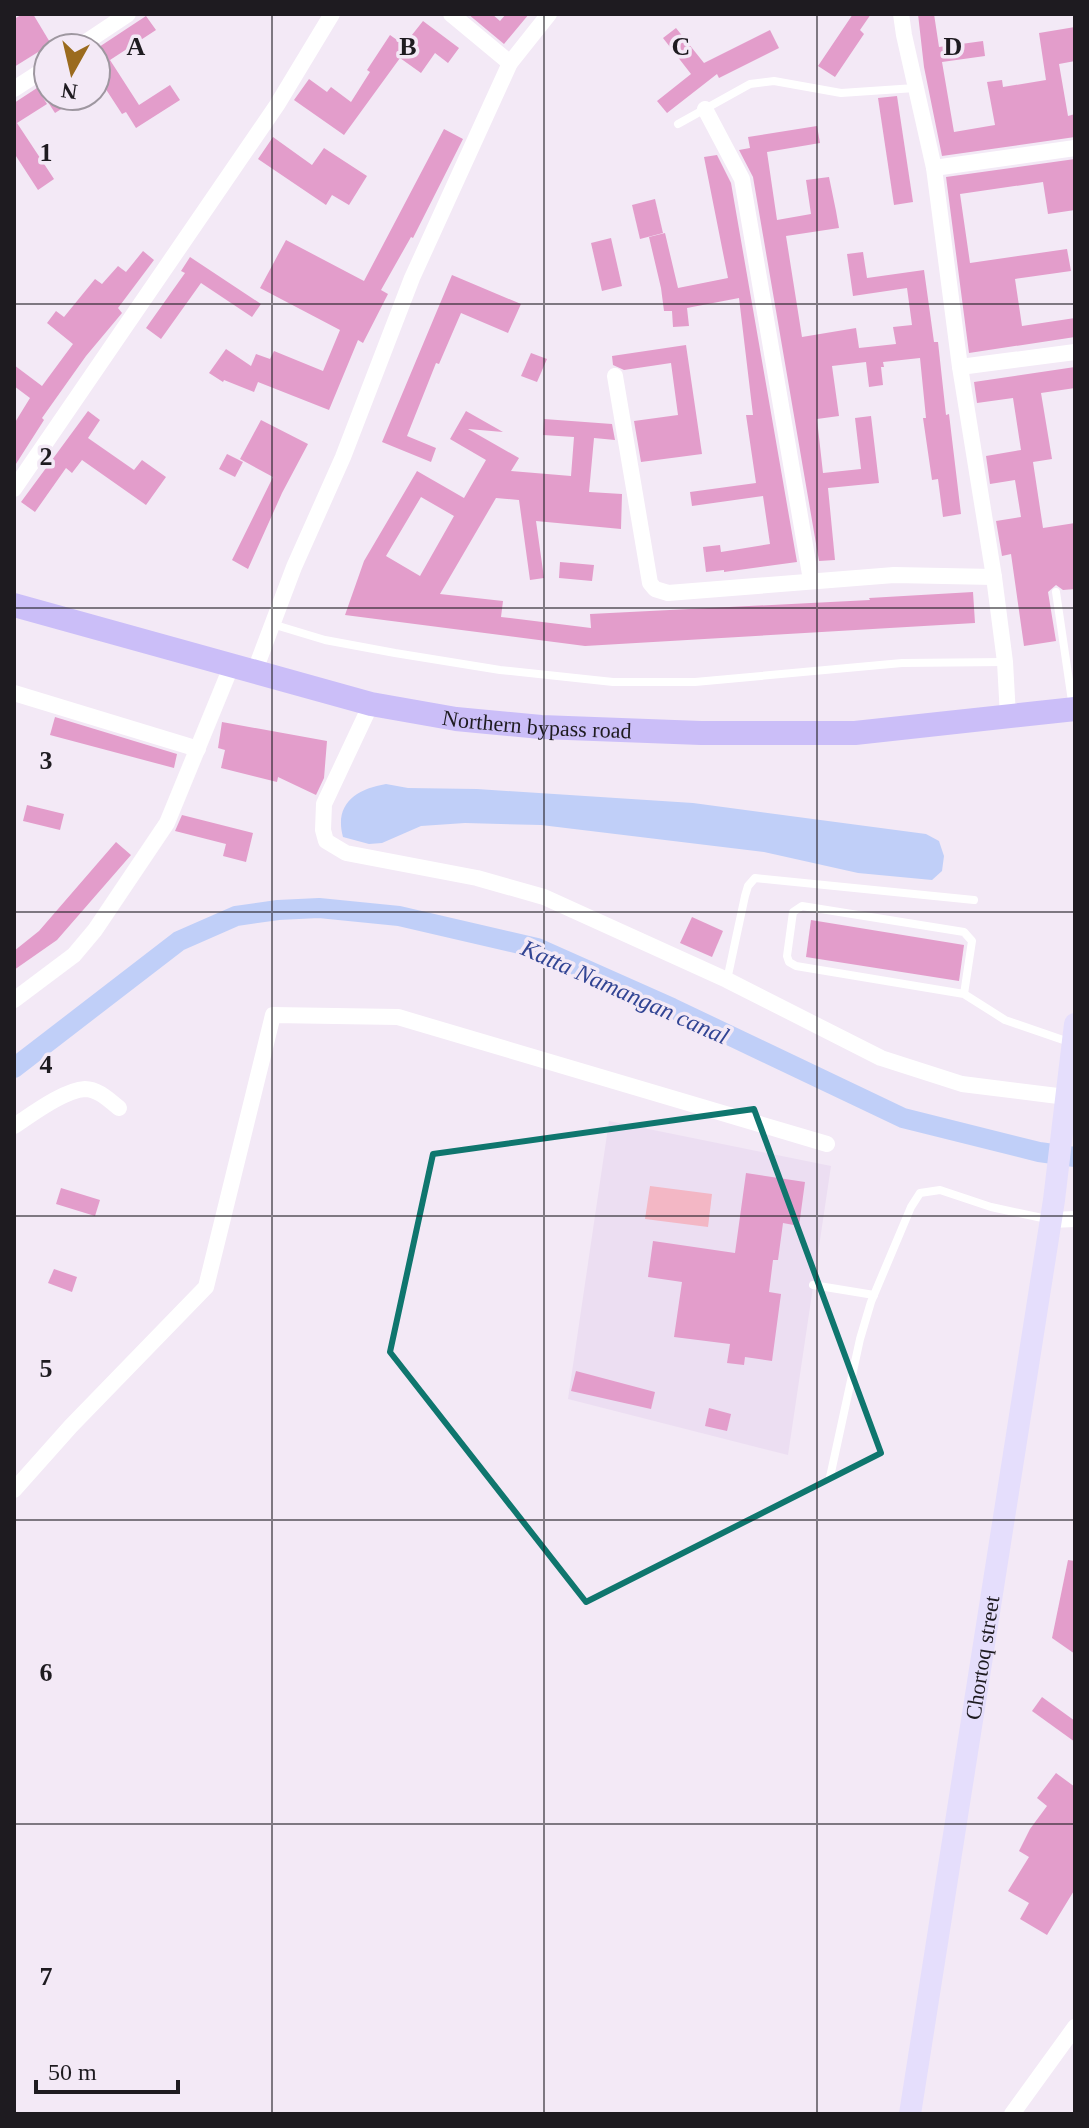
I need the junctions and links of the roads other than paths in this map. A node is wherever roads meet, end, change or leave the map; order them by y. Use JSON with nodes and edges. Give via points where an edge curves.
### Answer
{"nodes":[{"id":1,"x":128,"y":14,"type":"edge"},
{"id":2,"x":332,"y":14,"type":"edge"},
{"id":3,"x":451,"y":14,"type":"edge"},
{"id":4,"x":549,"y":14,"type":"edge"},
{"id":5,"x":901,"y":14,"type":"edge"},
{"id":6,"x":101,"y":32,"type":"edge"},
{"id":7,"x":510,"y":63,"type":"junction"},
{"id":8,"x":32,"y":77,"type":"edge"},
{"id":9,"x":916,"y":88,"type":"junction"},
{"id":10,"x":14,"y":89,"type":"edge"},
{"id":11,"x":705,"y":109,"type":"junction"},
{"id":12,"x":678,"y":124,"type":"dead end"},
{"id":13,"x":1075,"y":148,"type":"edge"},
{"id":14,"x":934,"y":168,"type":"junction"},
{"id":15,"x":1075,"y":352,"type":"edge"},
{"id":16,"x":960,"y":367,"type":"junction"},
{"id":17,"x":615,"y":376,"type":"dead end"},
{"id":18,"x":14,"y":489,"type":"edge"},
{"id":19,"x":994,"y":577,"type":"junction"},
{"id":20,"x":811,"y":580,"type":"junction"},
{"id":21,"x":1056,"y":592,"type":"dead end"},
{"id":22,"x":14,"y":605,"type":"edge"},
{"id":23,"x":272,"y":624,"type":"junction"},
{"id":24,"x":1005,"y":662,"type":"junction"},
{"id":25,"x":242,"y":670,"type":"junction"},
{"id":26,"x":14,"y":693,"type":"edge"},
{"id":27,"x":371,"y":704,"type":"junction"},
{"id":28,"x":1074,"y":709,"type":"edge"},
{"id":29,"x":1008,"y":716,"type":"junction"},
{"id":30,"x":198,"y":749,"type":"junction"},
{"id":31,"x":974,"y":900,"type":"dead end"},
{"id":32,"x":727,"y":980,"type":"junction"},
{"id":33,"x":17,"y":993,"type":"edge"},
{"id":34,"x":964,"y":994,"type":"junction"},
{"id":35,"x":1074,"y":1034,"type":"edge"},
{"id":36,"x":1069,"y":1101,"type":"edge"},
{"id":37,"x":119,"y":1108,"type":"dead end"},
{"id":38,"x":14,"y":1126,"type":"edge"},
{"id":39,"x":827,"y":1144,"type":"dead end"},
{"id":40,"x":1052,"y":1210,"type":"junction"},
{"id":41,"x":1075,"y":1219,"type":"edge"},
{"id":42,"x":813,"y":1285,"type":"dead end"},
{"id":43,"x":874,"y":1295,"type":"junction"},
{"id":44,"x":830,"y":1477,"type":"dead end"},
{"id":45,"x":14,"y":1490,"type":"edge"},
{"id":46,"x":1075,"y":2027,"type":"edge"},
{"id":47,"x":910,"y":2114,"type":"edge"},
{"id":48,"x":1012,"y":2114,"type":"edge"}],
"edges":[{"from":1,"to":6,"type":"street"},
{"from":2,"to":18,"type":"street","via":[[277,105]]},
{"from":3,"to":7,"type":"street"},
{"from":4,"to":7,"type":"street"},
{"from":5,"to":9,"type":"street"},
{"from":7,"to":23,"type":"street","via":[[412,278]]},
{"from":8,"to":10,"type":"street"},
{"from":9,"to":11,"type":"lane","via":[[841,93],[774,81],[750,84]]},
{"from":9,"to":14,"type":"street"},
{"from":11,"to":12,"type":"lane"},
{"from":11,"to":20,"type":"street","via":[[742,179]]},
{"from":13,"to":14,"type":"street"},
{"from":14,"to":16,"type":"street"},
{"from":15,"to":16,"type":"street"},
{"from":16,"to":19,"type":"street"},
{"from":17,"to":20,"type":"street","via":[[655,589],[668,593]]},
{"from":19,"to":20,"type":"street"},
{"from":19,"to":24,"type":"street"},
{"from":21,"to":28,"type":"lane"},
{"from":22,"to":25,"type":"main road","name":"Northern bypass road"},
{"from":23,"to":24,"type":"lane","via":[[395,653],[613,682],[695,682],[902,663]]},
{"from":23,"to":25,"type":"street"},
{"from":24,"to":29,"type":"street"},
{"from":25,"to":27,"type":"main road","name":"Northern bypass road"},
{"from":25,"to":30,"type":"street"},
{"from":26,"to":30,"type":"street"},
{"from":27,"to":29,"type":"main road","name":"Northern bypass road","via":[[541,727],[701,733],[855,733]]},
{"from":27,"to":32,"type":"street","via":[[324,804],[326,841],[346,853],[477,878],[544,897]]},
{"from":28,"to":29,"type":"main road","name":"Northern bypass road"},
{"from":30,"to":33,"type":"street","via":[[167,823],[95,930],[74,955]]},
{"from":31,"to":32,"type":"lane","via":[[755,878],[745,896]]},
{"from":32,"to":36,"type":"street","via":[[881,1058],[962,1084]]},
{"from":34,"to":34,"type":"lane","via":[[972,941],[964,932],[802,906],[793,912],[787,956],[796,966]]},
{"from":34,"to":35,"type":"lane","via":[[1005,1020]]},
{"from":35,"to":36,"type":"main road","name":"Chortoq street"},
{"from":36,"to":40,"type":"main road","name":"Chortoq street"},
{"from":37,"to":38,"type":"street","via":[[85,1089]]},
{"from":39,"to":45,"type":"street","via":[[398,1017],[273,1015],[206,1287]]},
{"from":40,"to":41,"type":"street"},
{"from":40,"to":43,"type":"lane","via":[[991,1207],[940,1190],[920,1193]]},
{"from":40,"to":47,"type":"main road","name":"Chortoq street"},
{"from":42,"to":43,"type":"lane"},
{"from":43,"to":44,"type":"lane"},
{"from":46,"to":48,"type":"street"}]}
